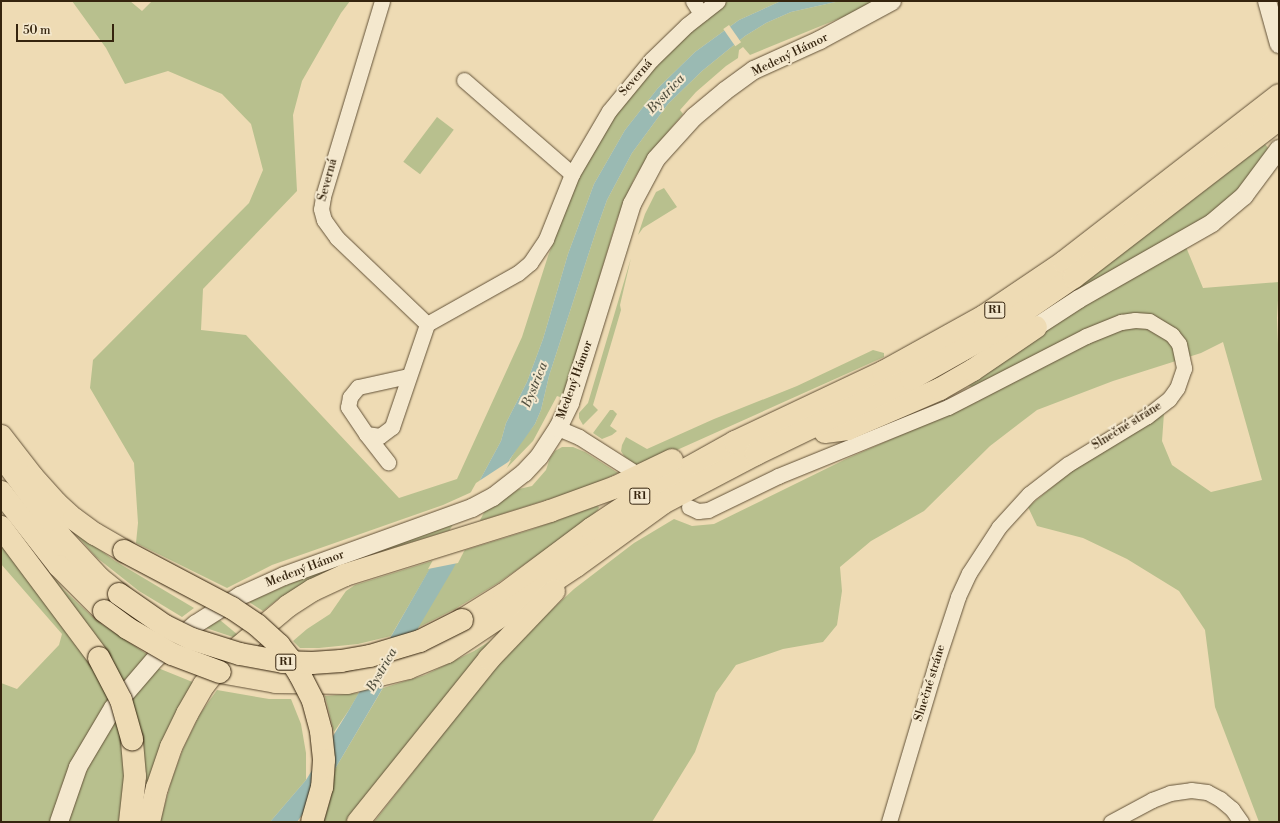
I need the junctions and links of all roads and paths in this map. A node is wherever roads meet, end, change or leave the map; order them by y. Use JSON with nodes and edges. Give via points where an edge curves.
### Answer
{"nodes":[{"id":1,"x":382,"y":1,"type":"edge"},
{"id":2,"x":693,"y":1,"type":"edge"},
{"id":3,"x":718,"y":1,"type":"edge"},
{"id":4,"x":892,"y":1,"type":"edge"},
{"id":5,"x":1267,"y":1,"type":"edge"},
{"id":6,"x":701,"y":14,"type":"junction"},
{"id":7,"x":1279,"y":44,"type":"edge"},
{"id":8,"x":464,"y":80,"type":"dead end"},
{"id":9,"x":1279,"y":95,"type":"edge"},
{"id":10,"x":1279,"y":119,"type":"edge"},
{"id":11,"x":1279,"y":149,"type":"edge"},
{"id":12,"x":572,"y":174,"type":"junction"},
{"id":13,"x":1186,"y":179,"type":"junction"},
{"id":14,"x":427,"y":324,"type":"junction"},
{"id":15,"x":1036,"y":327,"type":"joint"},
{"id":16,"x":408,"y":376,"type":"junction"},
{"id":17,"x":911,"y":379,"type":"junction"},
{"id":18,"x":558,"y":428,"type":"junction"},
{"id":19,"x":825,"y":432,"type":"junction"},
{"id":20,"x":366,"y":434,"type":"junction"},
{"id":21,"x":1,"y":436,"type":"edge"},
{"id":22,"x":734,"y":442,"type":"junction"},
{"id":23,"x":1,"y":455,"type":"edge"},
{"id":24,"x":388,"y":462,"type":"dead end"},
{"id":25,"x":631,"y":470,"type":"dead end"},
{"id":26,"x":1,"y":492,"type":"edge"},
{"id":27,"x":689,"y":507,"type":"dead end"},
{"id":28,"x":1,"y":527,"type":"edge"},
{"id":29,"x":576,"y":566,"type":"junction"},
{"id":30,"x":542,"y":605,"type":"junction"},
{"id":31,"x":59,"y":822,"type":"edge"},
{"id":32,"x":130,"y":822,"type":"edge"},
{"id":33,"x":149,"y":822,"type":"edge"},
{"id":34,"x":312,"y":822,"type":"edge"},
{"id":35,"x":358,"y":822,"type":"edge"},
{"id":36,"x":889,"y":822,"type":"edge"},
{"id":37,"x":1111,"y":822,"type":"edge"},
{"id":38,"x":1241,"y":822,"type":"edge"}],
"edges":[{"from":1,"to":14,"type":"street","name":"Severná","via":[[321,209],[324,220],[337,238]]},
{"from":2,"to":6,"type":"street"},
{"from":3,"to":6,"type":"street","name":"Severná"},
{"from":4,"to":18,"type":"street","name":"Medený Hámor","via":[[820,40],[754,70],[694,117],[656,159],[632,204],[570,403]]},
{"from":5,"to":7,"type":"street"},
{"from":6,"to":12,"type":"street","name":"Severná","via":[[651,60],[622,93],[598,127]]},
{"from":8,"to":12,"type":"street"},
{"from":9,"to":13,"type":"highway","number":"R1"},
{"from":10,"to":13,"type":"highway","number":"R1"},
{"from":11,"to":15,"type":"street","via":[[1244,196],[1229,210],[1194,235],[1080,299]]},
{"from":12,"to":14,"type":"street","name":"Severná","via":[[546,239],[530,263],[518,273]]},
{"from":13,"to":17,"type":"highway","number":"R1","via":[[1074,277],[991,334]]},
{"from":13,"to":22,"type":"highway","number":"R1","via":[[984,316],[883,372]]},
{"from":14,"to":16,"type":"street"},
{"from":15,"to":19,"type":"highway","via":[[940,389],[848,429]]},
{"from":16,"to":20,"type":"street","via":[[392,427],[380,436]]},
{"from":16,"to":20,"type":"street","via":[[358,387],[350,397],[348,407]]},
{"from":17,"to":19,"type":"highway"},
{"from":17,"to":29,"type":"highway","number":"R1","via":[[710,477],[642,517]]},
{"from":18,"to":25,"type":"street","via":[[579,437]]},
{"from":18,"to":31,"type":"street","name":"Medený Hámor","via":[[539,457],[524,473],[493,497],[457,514],[284,576],[240,596],[196,624],[155,659],[113,708],[78,767]]},
{"from":19,"to":30,"type":"highway","via":[[742,472],[670,511],[613,550]]},
{"from":20,"to":24,"type":"street"},
{"from":21,"to":34,"type":"highway","bridge":true,"via":[[56,503],[90,530],[124,551],[232,608],[257,625],[279,645],[300,675],[313,701],[321,731],[324,760],[322,787]]},
{"from":22,"to":23,"type":"highway","number":"R1","bridge":true,"via":[[654,487],[504,594],[462,620],[420,641],[370,656],[312,663],[283,662],[240,654],[192,639],[165,626],[99,578],[61,537]]},
{"from":22,"to":33,"type":"highway","via":[[683,455],[616,487],[473,536],[345,575],[313,590],[269,620],[218,667],[187,714],[164,766]]},
{"from":26,"to":29,"type":"highway","number":"R1","bridge":true,"via":[[59,566],[104,611],[127,628],[172,654],[220,672],[276,682],[347,683],[408,668],[447,652]]},
{"from":27,"to":36,"type":"street","name":"Slnečné stráne","via":[[698,510],[716,506],[778,476],[948,407],[1086,336],[1121,322],[1149,321],[1172,335],[1179,344],[1184,368],[1177,388],[1169,399],[1147,416],[1068,464],[1030,494],[999,527],[969,573],[958,597],[936,664]]},
{"from":28,"to":32,"type":"highway","bridge":true,"via":[[99,658],[121,700],[132,739],[135,776]]},
{"from":29,"to":30,"type":"highway"},
{"from":30,"to":35,"type":"highway","via":[[489,659]]},
{"from":37,"to":38,"type":"street","via":[[1152,800],[1170,793],[1191,790],[1207,792],[1220,799],[1232,809]]}]}
